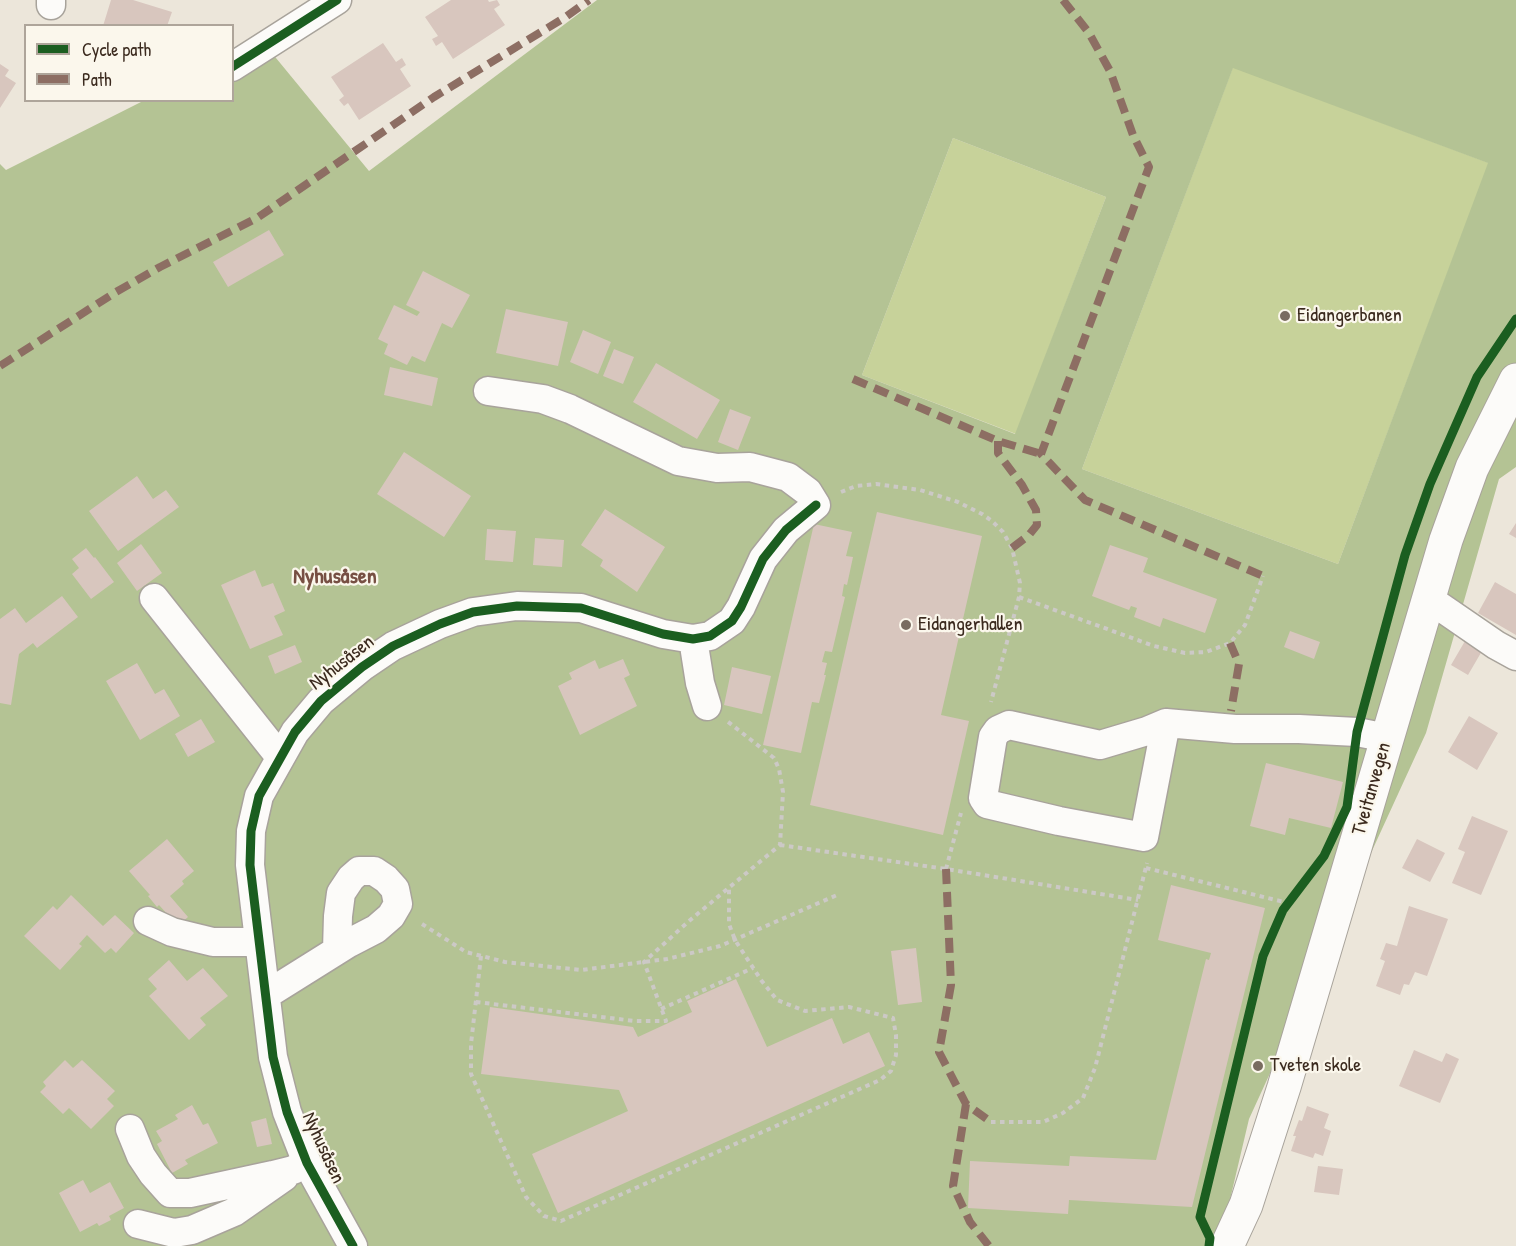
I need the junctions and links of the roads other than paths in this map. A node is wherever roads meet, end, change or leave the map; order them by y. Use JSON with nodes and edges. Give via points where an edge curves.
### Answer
{"nodes":[{"id":1,"x":337,"y":0,"type":"edge"},
{"id":2,"x":234,"y":66,"type":"edge"},
{"id":3,"x":1514,"y":389,"type":"edge"},
{"id":4,"x":488,"y":391,"type":"dead end"},
{"id":5,"x":154,"y":598,"type":"dead end"},
{"id":6,"x":1429,"y":599,"type":"junction"},
{"id":7,"x":693,"y":639,"type":"junction"},
{"id":8,"x":1516,"y":656,"type":"edge"},
{"id":9,"x":707,"y":706,"type":"road end"},
{"id":10,"x":1166,"y":723,"type":"junction"},
{"id":11,"x":1387,"y":738,"type":"junction"},
{"id":12,"x":280,"y":758,"type":"junction"},
{"id":13,"x":148,"y":921,"type":"dead end"},
{"id":14,"x":258,"y":942,"type":"junction"},
{"id":15,"x":337,"y":950,"type":"dead end"},
{"id":16,"x":266,"y":995,"type":"junction"},
{"id":17,"x":130,"y":1129,"type":"dead end"},
{"id":18,"x":300,"y":1167,"type":"junction"},
{"id":19,"x":1246,"y":1205,"type":"junction"},
{"id":20,"x":138,"y":1224,"type":"dead end"},
{"id":21,"x":353,"y":1246,"type":"edge"},
{"id":22,"x":1227,"y":1246,"type":"edge"},
{"id":23,"x":1236,"y":1246,"type":"edge"}],
"edges":[{"from":1,"to":2,"type":"street"},
{"from":3,"to":6,"type":"main road","name":"Tveitanvegen","via":[[1473,468]]},
{"from":4,"to":7,"type":"street","name":"Nyhusåsen","via":[[561,406],[678,461],[717,468],[750,468],[788,477],[808,492],[816,505],[786,530],[763,559],[732,621],[710,636]]},
{"from":5,"to":12,"type":"street"},
{"from":6,"to":8,"type":"street"},
{"from":6,"to":11,"type":"main road","name":"Tveitanvegen"},
{"from":7,"to":9,"type":"street"},
{"from":7,"to":12,"type":"street","name":"Nyhusåsen","via":[[663,634],[581,608],[516,606],[473,612],[393,646],[362,667],[321,701],[295,732]]},
{"from":10,"to":10,"type":"street","via":[[1100,745],[1009,725],[998,729],[983,798],[987,804],[1144,837]]},
{"from":10,"to":11,"type":"street","via":[[1357,732]]},
{"from":11,"to":19,"type":"main road","name":"Tveitanvegen"},
{"from":12,"to":14,"type":"street","name":"Nyhusåsen","via":[[259,796],[251,831],[250,865]]},
{"from":13,"to":14,"type":"street","via":[[172,932],[213,942]]},
{"from":14,"to":16,"type":"street","name":"Nyhusåsen"},
{"from":15,"to":16,"type":"street"},
{"from":16,"to":18,"type":"street","name":"Nyhusåsen","via":[[273,1057]]},
{"from":17,"to":18,"type":"street","via":[[141,1156],[170,1193],[190,1193]]},
{"from":18,"to":20,"type":"street","via":[[234,1212],[192,1230],[174,1233]]},
{"from":18,"to":21,"type":"street","name":"Nyhusåsen"},
{"from":19,"to":22,"type":"main road","name":"Tveitanvegen"},
{"from":19,"to":23,"type":"main road","name":"Tveitanvegen"}]}
